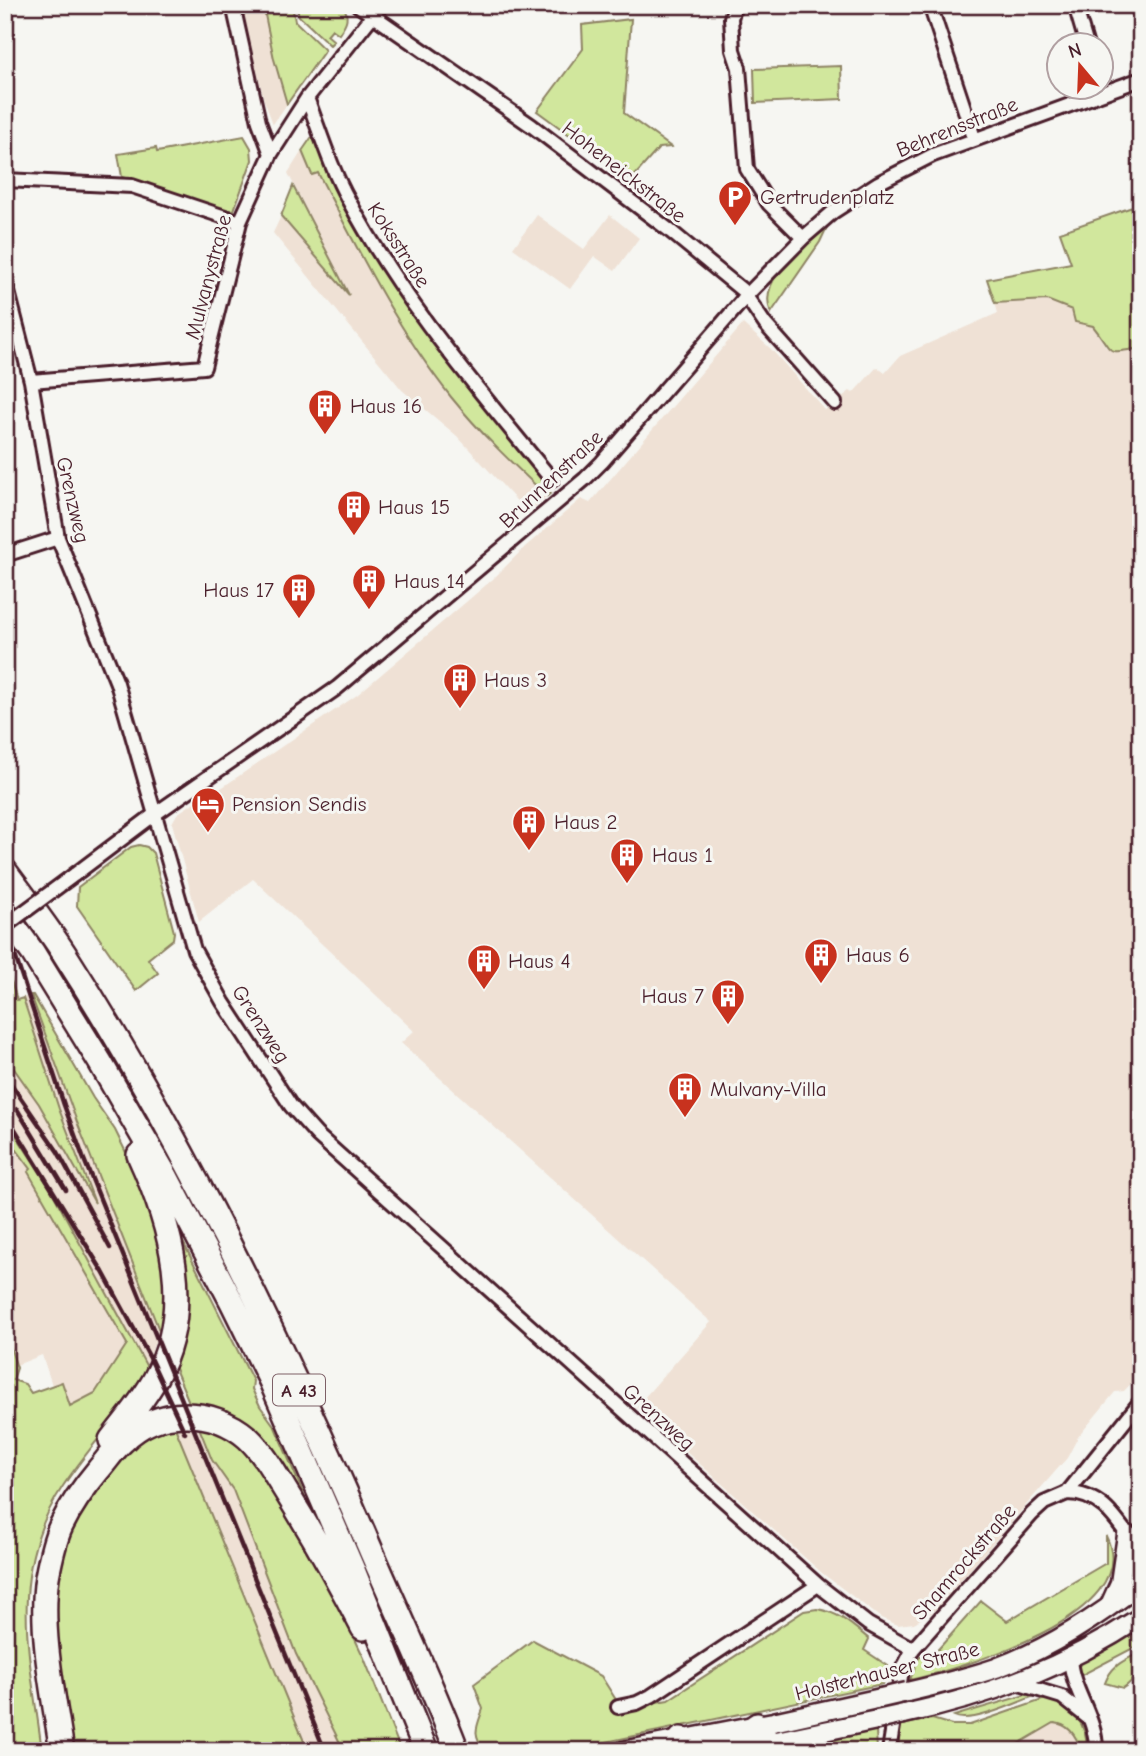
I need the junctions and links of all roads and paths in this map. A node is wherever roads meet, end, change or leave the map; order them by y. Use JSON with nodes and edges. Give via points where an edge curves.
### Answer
{"nodes":[{"id":1,"x":233,"y":5,"type":"edge"},
{"id":2,"x":358,"y":5,"type":"edge"},
{"id":3,"x":735,"y":5,"type":"edge"},
{"id":4,"x":930,"y":5,"type":"edge"},
{"id":5,"x":1075,"y":5,"type":"edge"},
{"id":6,"x":377,"y":10,"type":"edge"},
{"id":7,"x":1083,"y":32,"type":"edge"},
{"id":8,"x":1141,"y":79,"type":"edge"},
{"id":9,"x":1114,"y":86,"type":"edge"},
{"id":10,"x":307,"y":98,"type":"junction"},
{"id":11,"x":1069,"y":102,"type":"edge"},
{"id":12,"x":974,"y":138,"type":"junction"},
{"id":13,"x":271,"y":154,"type":"junction"},
{"id":14,"x":5,"y":180,"type":"edge"},
{"id":15,"x":240,"y":222,"type":"junction"},
{"id":16,"x":803,"y":239,"type":"junction"},
{"id":17,"x":5,"y":279,"type":"edge"},
{"id":18,"x":747,"y":295,"type":"junction"},
{"id":19,"x":30,"y":381,"type":"junction"},
{"id":20,"x":835,"y":403,"type":"dead end"},
{"id":21,"x":552,"y":480,"type":"dead end"},
{"id":22,"x":58,"y":538,"type":"junction"},
{"id":23,"x":5,"y":555,"type":"edge"},
{"id":24,"x":155,"y":814,"type":"junction"},
{"id":25,"x":5,"y":871,"type":"edge"},
{"id":26,"x":5,"y":914,"type":"edge"},
{"id":27,"x":5,"y":926,"type":"edge"},
{"id":28,"x":100,"y":1062,"type":"junction"},
{"id":29,"x":1141,"y":1401,"type":"edge"},
{"id":30,"x":1067,"y":1493,"type":"junction"},
{"id":31,"x":1127,"y":1535,"type":"junction"},
{"id":32,"x":1141,"y":1554,"type":"edge"},
{"id":33,"x":1141,"y":1583,"type":"edge"},
{"id":34,"x":818,"y":1585,"type":"junction"},
{"id":35,"x":1109,"y":1608,"type":"junction"},
{"id":36,"x":1141,"y":1617,"type":"edge"},
{"id":37,"x":913,"y":1649,"type":"junction"},
{"id":38,"x":1070,"y":1659,"type":"junction"},
{"id":39,"x":1016,"y":1683,"type":"junction"},
{"id":40,"x":408,"y":1706,"type":"junction"},
{"id":41,"x":618,"y":1707,"type":"dead end"},
{"id":42,"x":1088,"y":1719,"type":"junction"},
{"id":43,"x":762,"y":1739,"type":"edge"},
{"id":44,"x":693,"y":1747,"type":"edge"},
{"id":45,"x":51,"y":1751,"type":"edge"},
{"id":46,"x":62,"y":1751,"type":"edge"},
{"id":47,"x":426,"y":1751,"type":"edge"},
{"id":48,"x":457,"y":1751,"type":"edge"},
{"id":49,"x":623,"y":1751,"type":"edge"},
{"id":50,"x":728,"y":1751,"type":"edge"},
{"id":51,"x":889,"y":1751,"type":"edge"},
{"id":52,"x":1096,"y":1751,"type":"edge"}],
"edges":[{"from":1,"to":13,"type":"street","via":[[256,111]]},
{"from":2,"to":6,"type":"street","name":"Hoheneickstraße"},
{"from":3,"to":16,"type":"street","via":[[733,50],[739,68],[747,169],[769,204]]},
{"from":4,"to":12,"type":"street"},
{"from":5,"to":7,"type":"street"},
{"from":6,"to":10,"type":"street"},
{"from":6,"to":18,"type":"street","name":"Hoheneickstraße","via":[[669,230]]},
{"from":8,"to":9,"type":"street","name":"Behrensstraße"},
{"from":10,"to":13,"type":"street","name":"Mulvanystraße"},
{"from":10,"to":21,"type":"street","name":"Koksstraße","via":[[347,199],[373,243],[436,336]]},
{"from":11,"to":12,"type":"street","name":"Behrensstraße"},
{"from":12,"to":16,"type":"street","name":"Behrensstraße","via":[[878,183],[833,212]]},
{"from":13,"to":15,"type":"street","name":"Mulvanystraße"},
{"from":14,"to":15,"type":"street","via":[[132,186]]},
{"from":15,"to":19,"type":"street","name":"Mulvanystraße","via":[[204,367]]},
{"from":16,"to":18,"type":"street","name":"Brunnenstraße"},
{"from":17,"to":19,"type":"street","name":"Grenzweg"},
{"from":18,"to":20,"type":"street","name":"Hoheneickstraße","via":[[765,324]]},
{"from":18,"to":24,"type":"street","name":"Brunnenstraße","via":[[585,479],[348,680]]},
{"from":19,"to":22,"type":"street","name":"Grenzweg"},
{"from":22,"to":23,"type":"street"},
{"from":22,"to":24,"type":"street","name":"Grenzweg","via":[[117,683]]},
{"from":24,"to":27,"type":"street","name":"Brunnenstraße","bridge":true},
{"from":24,"to":34,"type":"street","name":"Grenzweg","via":[[198,958],[291,1106],[317,1135]]},
{"from":25,"to":48,"type":"highway","number":"A 43","via":[[63,952],[123,1052],[248,1282],[327,1448]]},
{"from":26,"to":28,"type":"highway","number":"A 43"},
{"from":28,"to":40,"type":"highway","number":"A 43","via":[[167,1178],[271,1381]]},
{"from":28,"to":45,"type":"highway","via":[[164,1219],[176,1302],[155,1380],[63,1503],[41,1561],[36,1618]]},
{"from":29,"to":30,"type":"street","name":"Shamrockstraße"},
{"from":30,"to":31,"type":"street","via":[[1092,1497]]},
{"from":30,"to":37,"type":"street","name":"Shamrockstraße","via":[[1032,1514]]},
{"from":31,"to":32,"type":"street"},
{"from":31,"to":35,"type":"main road","via":[[1120,1583]]},
{"from":33,"to":35,"type":"main road","name":"Holsterhauser Straße"},
{"from":34,"to":37,"type":"street","name":"Shamrockstraße","via":[[868,1624]]},
{"from":34,"to":41,"type":"street","via":[[652,1696]]},
{"from":35,"to":43,"type":"main road","name":"Holsterhauser Straße","bridge":true,"via":[[1062,1638],[1011,1662],[881,1698]]},
{"from":36,"to":38,"type":"main road","name":"Holsterhauser Straße"},
{"from":37,"to":51,"type":"street","via":[[902,1670]]},
{"from":38,"to":39,"type":"main road","name":"Holsterhauser Straße"},
{"from":38,"to":42,"type":"street"},
{"from":39,"to":42,"type":"street","via":[[1062,1697]]},
{"from":39,"to":43,"type":"main road","name":"Holsterhauser Straße","bridge":true,"via":[[877,1720]]},
{"from":40,"to":46,"type":"highway","via":[[256,1447],[219,1420],[189,1414],[170,1416],[150,1422],[123,1440],[81,1491],[60,1529],[45,1598]]},
{"from":40,"to":47,"type":"highway","number":"A 43"},
{"from":42,"to":52,"type":"street"},
{"from":43,"to":44,"type":"highway","via":[[746,1735]]},
{"from":43,"to":50,"type":"main road","name":"Holsterhauser Straße"},
{"from":44,"to":49,"type":"main road"}]}
